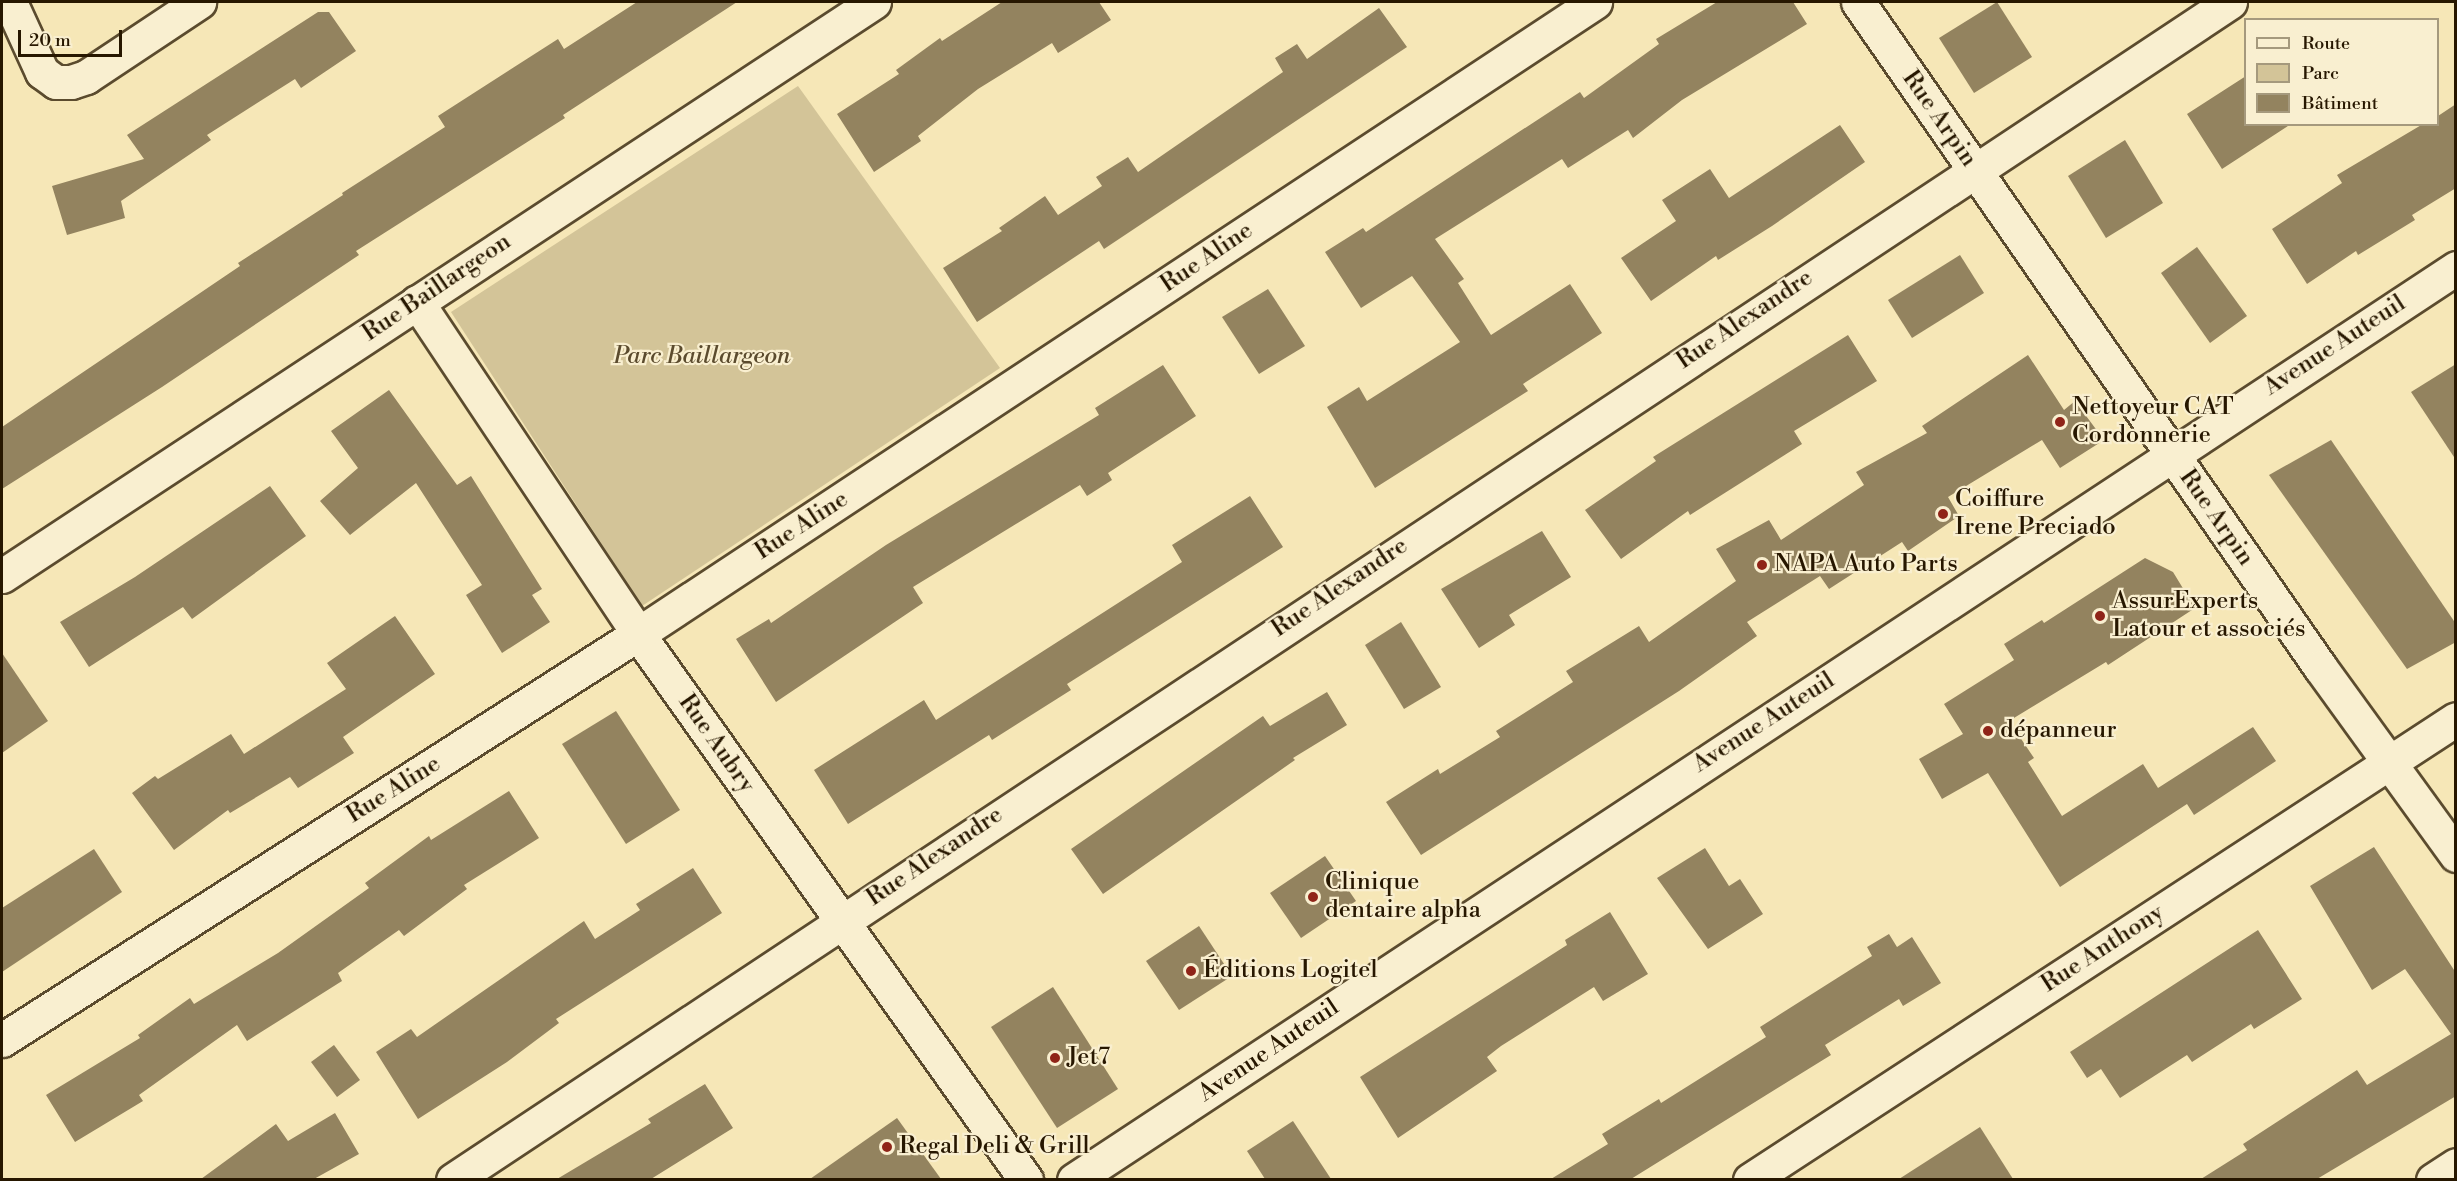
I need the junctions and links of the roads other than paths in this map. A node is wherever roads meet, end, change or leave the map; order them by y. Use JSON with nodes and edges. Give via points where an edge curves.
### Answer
{"nodes":[{"id":1,"x":9,"y":2,"type":"edge"},
{"id":2,"x":199,"y":2,"type":"edge"},
{"id":3,"x":874,"y":2,"type":"edge"},
{"id":4,"x":1595,"y":2,"type":"edge"},
{"id":5,"x":1858,"y":2,"type":"edge"},
{"id":6,"x":2230,"y":2,"type":"edge"},
{"id":7,"x":1973,"y":169,"type":"junction"},
{"id":8,"x":2456,"y":268,"type":"edge"},
{"id":9,"x":417,"y":302,"type":"junction"},
{"id":10,"x":2171,"y":454,"type":"junction"},
{"id":11,"x":2,"y":576,"type":"edge"},
{"id":12,"x":638,"y":634,"type":"junction"},
{"id":13,"x":2456,"y":719,"type":"edge"},
{"id":14,"x":2390,"y":762,"type":"junction"},
{"id":15,"x":2456,"y":855,"type":"edge"},
{"id":16,"x":841,"y":919,"type":"junction"},
{"id":17,"x":2,"y":1040,"type":"edge"},
{"id":18,"x":2456,"y":1165,"type":"edge"},
{"id":19,"x":453,"y":1179,"type":"edge"},
{"id":20,"x":1026,"y":1179,"type":"edge"},
{"id":21,"x":1074,"y":1179,"type":"edge"},
{"id":22,"x":1750,"y":1179,"type":"edge"},
{"id":23,"x":2433,"y":1179,"type":"edge"}],
"edges":[{"from":1,"to":2,"type":"street","via":[[42,72],[56,82],[71,82],[86,77]]},
{"from":3,"to":9,"type":"street","name":"Rue Baillargeon"},
{"from":4,"to":12,"type":"street","name":"Rue Aline"},
{"from":5,"to":7,"type":"street","name":"Rue Arpin"},
{"from":6,"to":7,"type":"street","name":"Rue Alexandre"},
{"from":7,"to":10,"type":"street","name":"Rue Arpin"},
{"from":7,"to":16,"type":"street","name":"Rue Alexandre"},
{"from":8,"to":10,"type":"street","name":"Avenue Auteuil"},
{"from":9,"to":11,"type":"street","name":"Rue Baillargeon"},
{"from":9,"to":12,"type":"street","name":"Rue Aubry"},
{"from":10,"to":14,"type":"street","name":"Rue Arpin"},
{"from":10,"to":21,"type":"street","name":"Avenue Auteuil"},
{"from":12,"to":16,"type":"street","name":"Rue Aubry"},
{"from":12,"to":17,"type":"street","name":"Rue Aline"},
{"from":13,"to":14,"type":"street","name":"Rue Anthony"},
{"from":14,"to":15,"type":"street","name":"Rue Arpin"},
{"from":14,"to":22,"type":"street","name":"Rue Anthony"},
{"from":16,"to":19,"type":"street","name":"Rue Alexandre"},
{"from":16,"to":20,"type":"street","name":"Rue Aubry"},
{"from":18,"to":23,"type":"street"}]}
